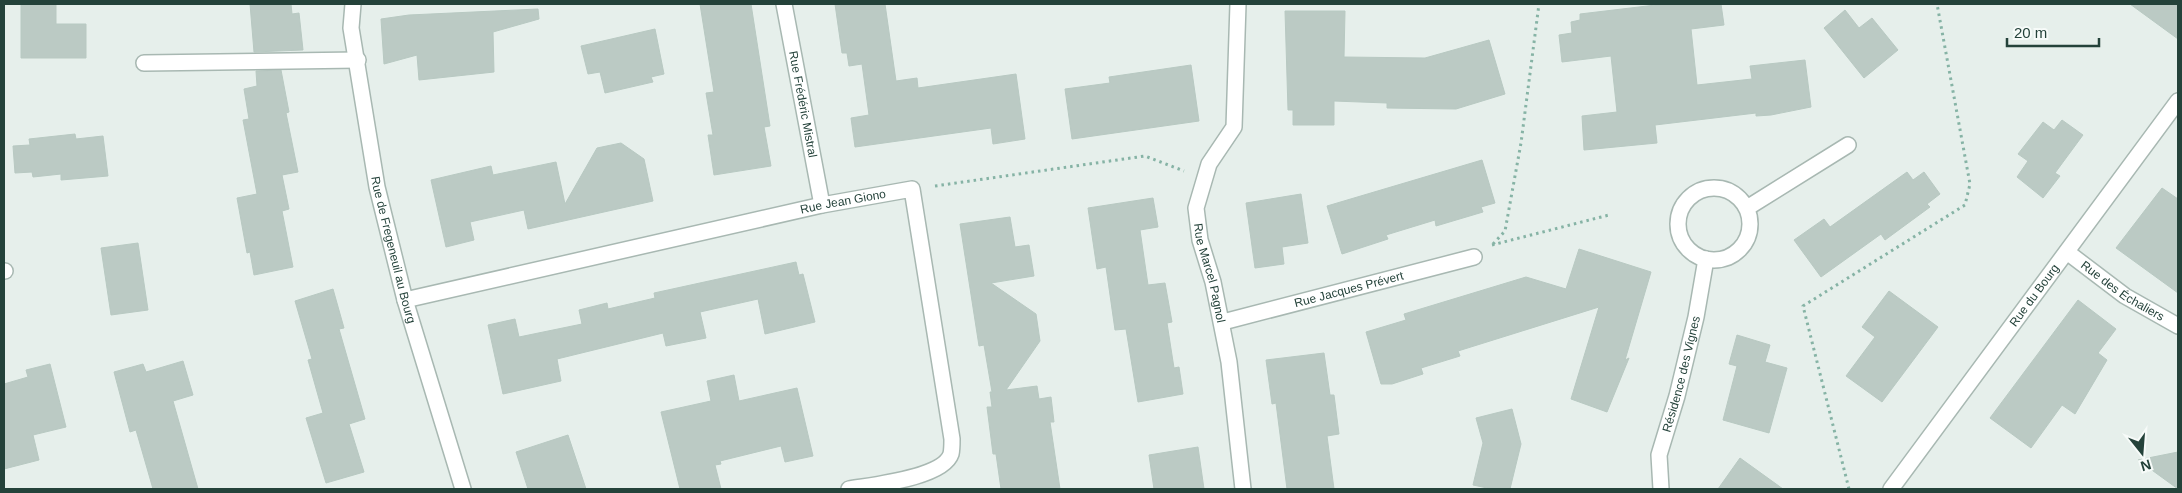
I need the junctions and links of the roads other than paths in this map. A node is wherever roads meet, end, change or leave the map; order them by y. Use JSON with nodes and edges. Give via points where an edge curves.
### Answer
{"nodes":[{"id":1,"x":353,"y":4,"type":"edge"},
{"id":2,"x":784,"y":4,"type":"edge"},
{"id":3,"x":1238,"y":4,"type":"edge"},
{"id":4,"x":358,"y":60,"type":"junction"},
{"id":5,"x":144,"y":63,"type":"dead end"},
{"id":6,"x":2178,"y":101,"type":"edge"},
{"id":7,"x":1848,"y":145,"type":"dead end"},
{"id":8,"x":822,"y":205,"type":"junction"},
{"id":9,"x":1747,"y":208,"type":"junction"},
{"id":10,"x":2067,"y":252,"type":"junction"},
{"id":11,"x":1474,"y":257,"type":"road end"},
{"id":12,"x":1706,"y":259,"type":"junction"},
{"id":13,"x":405,"y":300,"type":"junction"},
{"id":14,"x":1222,"y":322,"type":"junction"},
{"id":15,"x":2178,"y":326,"type":"edge"},
{"id":16,"x":463,"y":489,"type":"edge"},
{"id":17,"x":850,"y":489,"type":"edge"},
{"id":18,"x":1243,"y":489,"type":"edge"},
{"id":19,"x":1661,"y":489,"type":"edge"},
{"id":20,"x":1891,"y":489,"type":"edge"}],
"edges":[{"from":1,"to":4,"type":"street","name":"Rue de Fregeneuil au Bourg","via":[[351,28]]},
{"from":2,"to":8,"type":"street","name":"Rue Frédéric Mistral"},
{"from":3,"to":14,"type":"street","name":"Rue Marcel Pagnol","via":[[1234,127],[1208,164],[1196,208],[1200,240]]},
{"from":4,"to":5,"type":"street"},
{"from":4,"to":13,"type":"street","name":"Rue de Fregeneuil au Bourg","via":[[378,187]]},
{"from":6,"to":10,"type":"street","name":"Rue du Bourg"},
{"from":7,"to":9,"type":"street"},
{"from":8,"to":13,"type":"street","name":"Rue Jean Giono"},
{"from":8,"to":17,"type":"street","name":"Rue Jean Giono","via":[[912,189],[952,439],[951,455],[928,474]]},
{"from":9,"to":12,"type":"street","via":[[1751,219],[1750,231],[1739,251],[1718,260]]},
{"from":9,"to":12,"type":"street","via":[[1740,198],[1718,187],[1706,188],[1686,201],[1679,211],[1679,236],[1694,255]]},
{"from":10,"to":15,"type":"street","name":"Rue des Échaliers","via":[[2125,296]]},
{"from":10,"to":20,"type":"street","name":"Rue du Bourg"},
{"from":11,"to":14,"type":"street","name":"Rue Jacques Prévert"},
{"from":12,"to":19,"type":"street","name":"Résidence des Vignes","via":[[1696,317],[1659,455]]},
{"from":13,"to":16,"type":"street","name":"Rue de Fregeneuil au Bourg"},
{"from":14,"to":18,"type":"street","name":"Rue Marcel Pagnol"}]}
